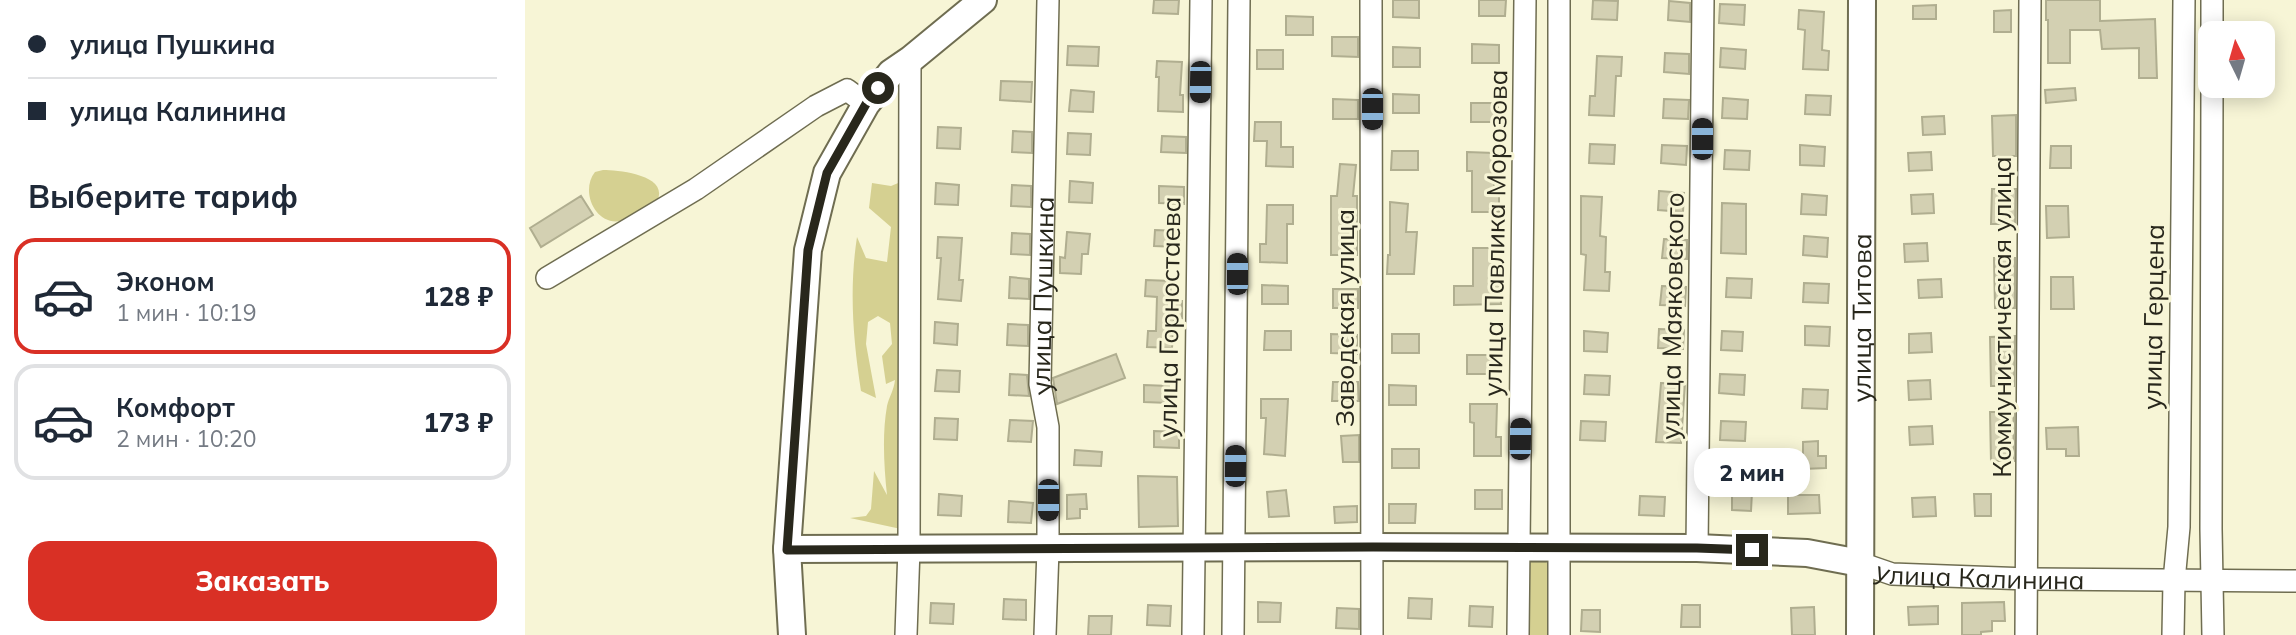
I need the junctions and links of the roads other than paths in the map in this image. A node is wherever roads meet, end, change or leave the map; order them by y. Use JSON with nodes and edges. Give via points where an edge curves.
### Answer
{"nodes":[{"id":1,"x":983,"y":0,"type":"edge"},
{"id":2,"x":1048,"y":0,"type":"edge"},
{"id":3,"x":1201,"y":0,"type":"edge"},
{"id":4,"x":1239,"y":0,"type":"edge"},
{"id":5,"x":1371,"y":0,"type":"edge"},
{"id":6,"x":1525,"y":0,"type":"edge"},
{"id":7,"x":1559,"y":0,"type":"edge"},
{"id":8,"x":1703,"y":0,"type":"edge"},
{"id":9,"x":1862,"y":0,"type":"edge"},
{"id":10,"x":2030,"y":0,"type":"edge"},
{"id":11,"x":2184,"y":0,"type":"edge"},
{"id":12,"x":2212,"y":0,"type":"edge"},
{"id":13,"x":2212,"y":21,"type":"edge"},
{"id":14,"x":900,"y":66,"type":"junction"},
{"id":15,"x":857,"y":97,"type":"junction"},
{"id":16,"x":2212,"y":98,"type":"edge"},
{"id":17,"x":547,"y":278,"type":"dead end"},
{"id":18,"x":1373,"y":547,"type":"junction"},
{"id":19,"x":909,"y":548,"type":"junction"},
{"id":20,"x":1235,"y":548,"type":"junction"},
{"id":21,"x":1519,"y":548,"type":"junction"},
{"id":22,"x":1559,"y":548,"type":"junction"},
{"id":23,"x":1697,"y":548,"type":"junction"},
{"id":24,"x":1048,"y":549,"type":"junction"},
{"id":25,"x":1193,"y":549,"type":"junction"},
{"id":26,"x":787,"y":550,"type":"junction"},
{"id":27,"x":1860,"y":563,"type":"junction"},
{"id":28,"x":2028,"y":579,"type":"junction"},
{"id":29,"x":2213,"y":580,"type":"junction"},
{"id":30,"x":2174,"y":581,"type":"junction"},
{"id":31,"x":2296,"y":582,"type":"edge"},
{"id":32,"x":792,"y":635,"type":"edge"},
{"id":33,"x":906,"y":635,"type":"edge"},
{"id":34,"x":1045,"y":635,"type":"edge"},
{"id":35,"x":1193,"y":635,"type":"edge"},
{"id":36,"x":1233,"y":635,"type":"edge"},
{"id":37,"x":1372,"y":635,"type":"edge"},
{"id":38,"x":1517,"y":635,"type":"edge"},
{"id":39,"x":1559,"y":635,"type":"edge"},
{"id":40,"x":1860,"y":635,"type":"edge"},
{"id":41,"x":2026,"y":635,"type":"edge"},
{"id":42,"x":2173,"y":635,"type":"edge"},
{"id":43,"x":2213,"y":635,"type":"edge"}],
"edges":[{"from":1,"to":14,"type":"main road"},
{"from":2,"to":24,"type":"street","name":"улица Пушкина","via":[[1040,384],[1048,427]]},
{"from":3,"to":25,"type":"street","name":"улица Горностаева"},
{"from":4,"to":20,"type":"street"},
{"from":5,"to":18,"type":"street","name":"Заводская улица"},
{"from":6,"to":21,"type":"street","name":"улица Павлика Морозова"},
{"from":7,"to":22,"type":"street"},
{"from":8,"to":23,"type":"street","name":"улица Маяковского"},
{"from":9,"to":27,"type":"main road","name":"улица Титова"},
{"from":10,"to":28,"type":"street","name":"Коммунистическая улица"},
{"from":11,"to":30,"type":"street","name":"улица Герцена","via":[[2179,527]]},
{"from":12,"to":13,"type":"street"},
{"from":14,"to":15,"type":"main road"},
{"from":14,"to":19,"type":"street"},
{"from":15,"to":17,"type":"street","via":[[815,106],[696,190]]},
{"from":15,"to":26,"type":"main road","via":[[827,173],[808,250]]},
{"from":16,"to":29,"type":"street"},
{"from":18,"to":20,"type":"main road","name":"улица Калинина"},
{"from":18,"to":21,"type":"main road","name":"улица Калинина"},
{"from":18,"to":37,"type":"street","name":"Заводская улица"},
{"from":19,"to":24,"type":"main road","name":"улица Калинина"},
{"from":19,"to":26,"type":"main road","name":"улица Калинина"},
{"from":19,"to":33,"type":"street"},
{"from":20,"to":25,"type":"main road","name":"улица Калинина"},
{"from":20,"to":36,"type":"street"},
{"from":21,"to":22,"type":"main road","name":"улица Калинина"},
{"from":21,"to":38,"type":"street","name":"улица Павлика Морозова"},
{"from":22,"to":23,"type":"main road","name":"улица Калинина"},
{"from":22,"to":39,"type":"street"},
{"from":23,"to":27,"type":"main road","name":"улица Калинина","via":[[1807,553]]},
{"from":24,"to":25,"type":"main road","name":"улица Калинина"},
{"from":24,"to":34,"type":"street","name":"улица Пушкина"},
{"from":25,"to":35,"type":"street","name":"улица Горностаева"},
{"from":26,"to":32,"type":"main road"},
{"from":27,"to":28,"type":"street","name":"улица Калинина","via":[[1892,575]]},
{"from":27,"to":40,"type":"main road","name":"улица Титова"},
{"from":28,"to":30,"type":"street","name":"улица Калинина"},
{"from":28,"to":41,"type":"street","name":"Коммунистическая улица"},
{"from":29,"to":30,"type":"street","name":"улица Калинина"},
{"from":29,"to":31,"type":"street","name":"улица Калинина"},
{"from":29,"to":43,"type":"street"},
{"from":30,"to":42,"type":"street","name":"улица Герцена"}]}
